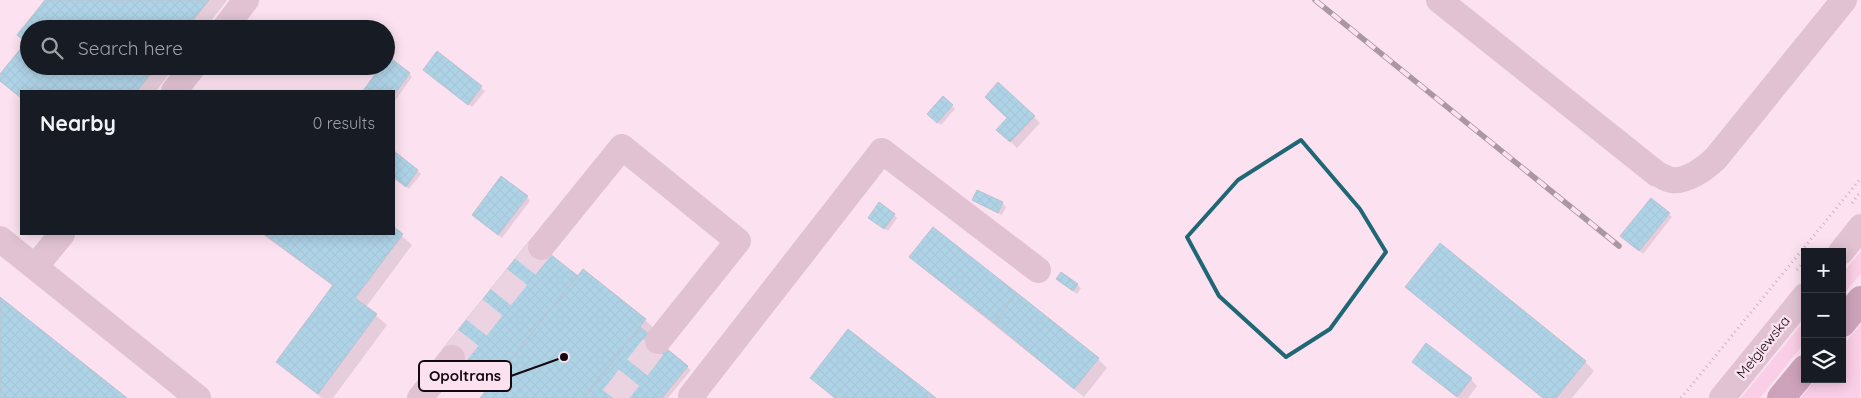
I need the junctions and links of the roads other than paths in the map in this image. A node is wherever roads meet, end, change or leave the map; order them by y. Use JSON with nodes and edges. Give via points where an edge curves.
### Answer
{"nodes":[{"id":1,"x":246,"y":0,"type":"edge"},
{"id":2,"x":1439,"y":0,"type":"edge"},
{"id":3,"x":1844,"y":0,"type":"edge"},
{"id":4,"x":231,"y":20,"type":"edge"},
{"id":5,"x":187,"y":75,"type":"edge"},
{"id":6,"x":175,"y":90,"type":"edge"},
{"id":7,"x":1861,"y":227,"type":"edge"},
{"id":8,"x":61,"y":235,"type":"edge"},
{"id":9,"x":0,"y":239,"type":"edge"},
{"id":10,"x":541,"y":247,"type":"tunnel mouth"},
{"id":11,"x":1844,"y":248,"type":"edge"},
{"id":12,"x":35,"y":267,"type":"junction"},
{"id":13,"x":1038,"y":270,"type":"dead end"},
{"id":14,"x":1861,"y":300,"type":"edge"},
{"id":15,"x":1801,"y":301,"type":"edge"},
{"id":16,"x":1846,"y":318,"type":"edge"},
{"id":17,"x":658,"y":341,"type":"tunnel mouth"},
{"id":18,"x":452,"y":358,"type":"tunnel mouth"},
{"id":19,"x":1801,"y":374,"type":"edge"},
{"id":20,"x":691,"y":397,"type":"edge"},
{"id":21,"x":198,"y":398,"type":"edge"},
{"id":22,"x":420,"y":398,"type":"edge"},
{"id":23,"x":1722,"y":398,"type":"edge"},
{"id":24,"x":1781,"y":398,"type":"edge"}],
"edges":[{"from":1,"to":4,"type":"street"},
{"from":2,"to":3,"type":"street","via":[[1657,174],[1672,180],[1703,170],[1716,158]]},
{"from":5,"to":6,"type":"street"},
{"from":7,"to":11,"type":"street"},
{"from":8,"to":12,"type":"street"},
{"from":9,"to":12,"type":"street"},
{"from":10,"to":17,"type":"street","via":[[622,148],[738,241]]},
{"from":12,"to":21,"type":"street"},
{"from":13,"to":20,"type":"street","via":[[882,151]]},
{"from":14,"to":16,"type":"main road"},
{"from":15,"to":23,"type":"street","name":"Mełgiewska"},
{"from":18,"to":22,"type":"street"},
{"from":19,"to":24,"type":"main road"}]}
